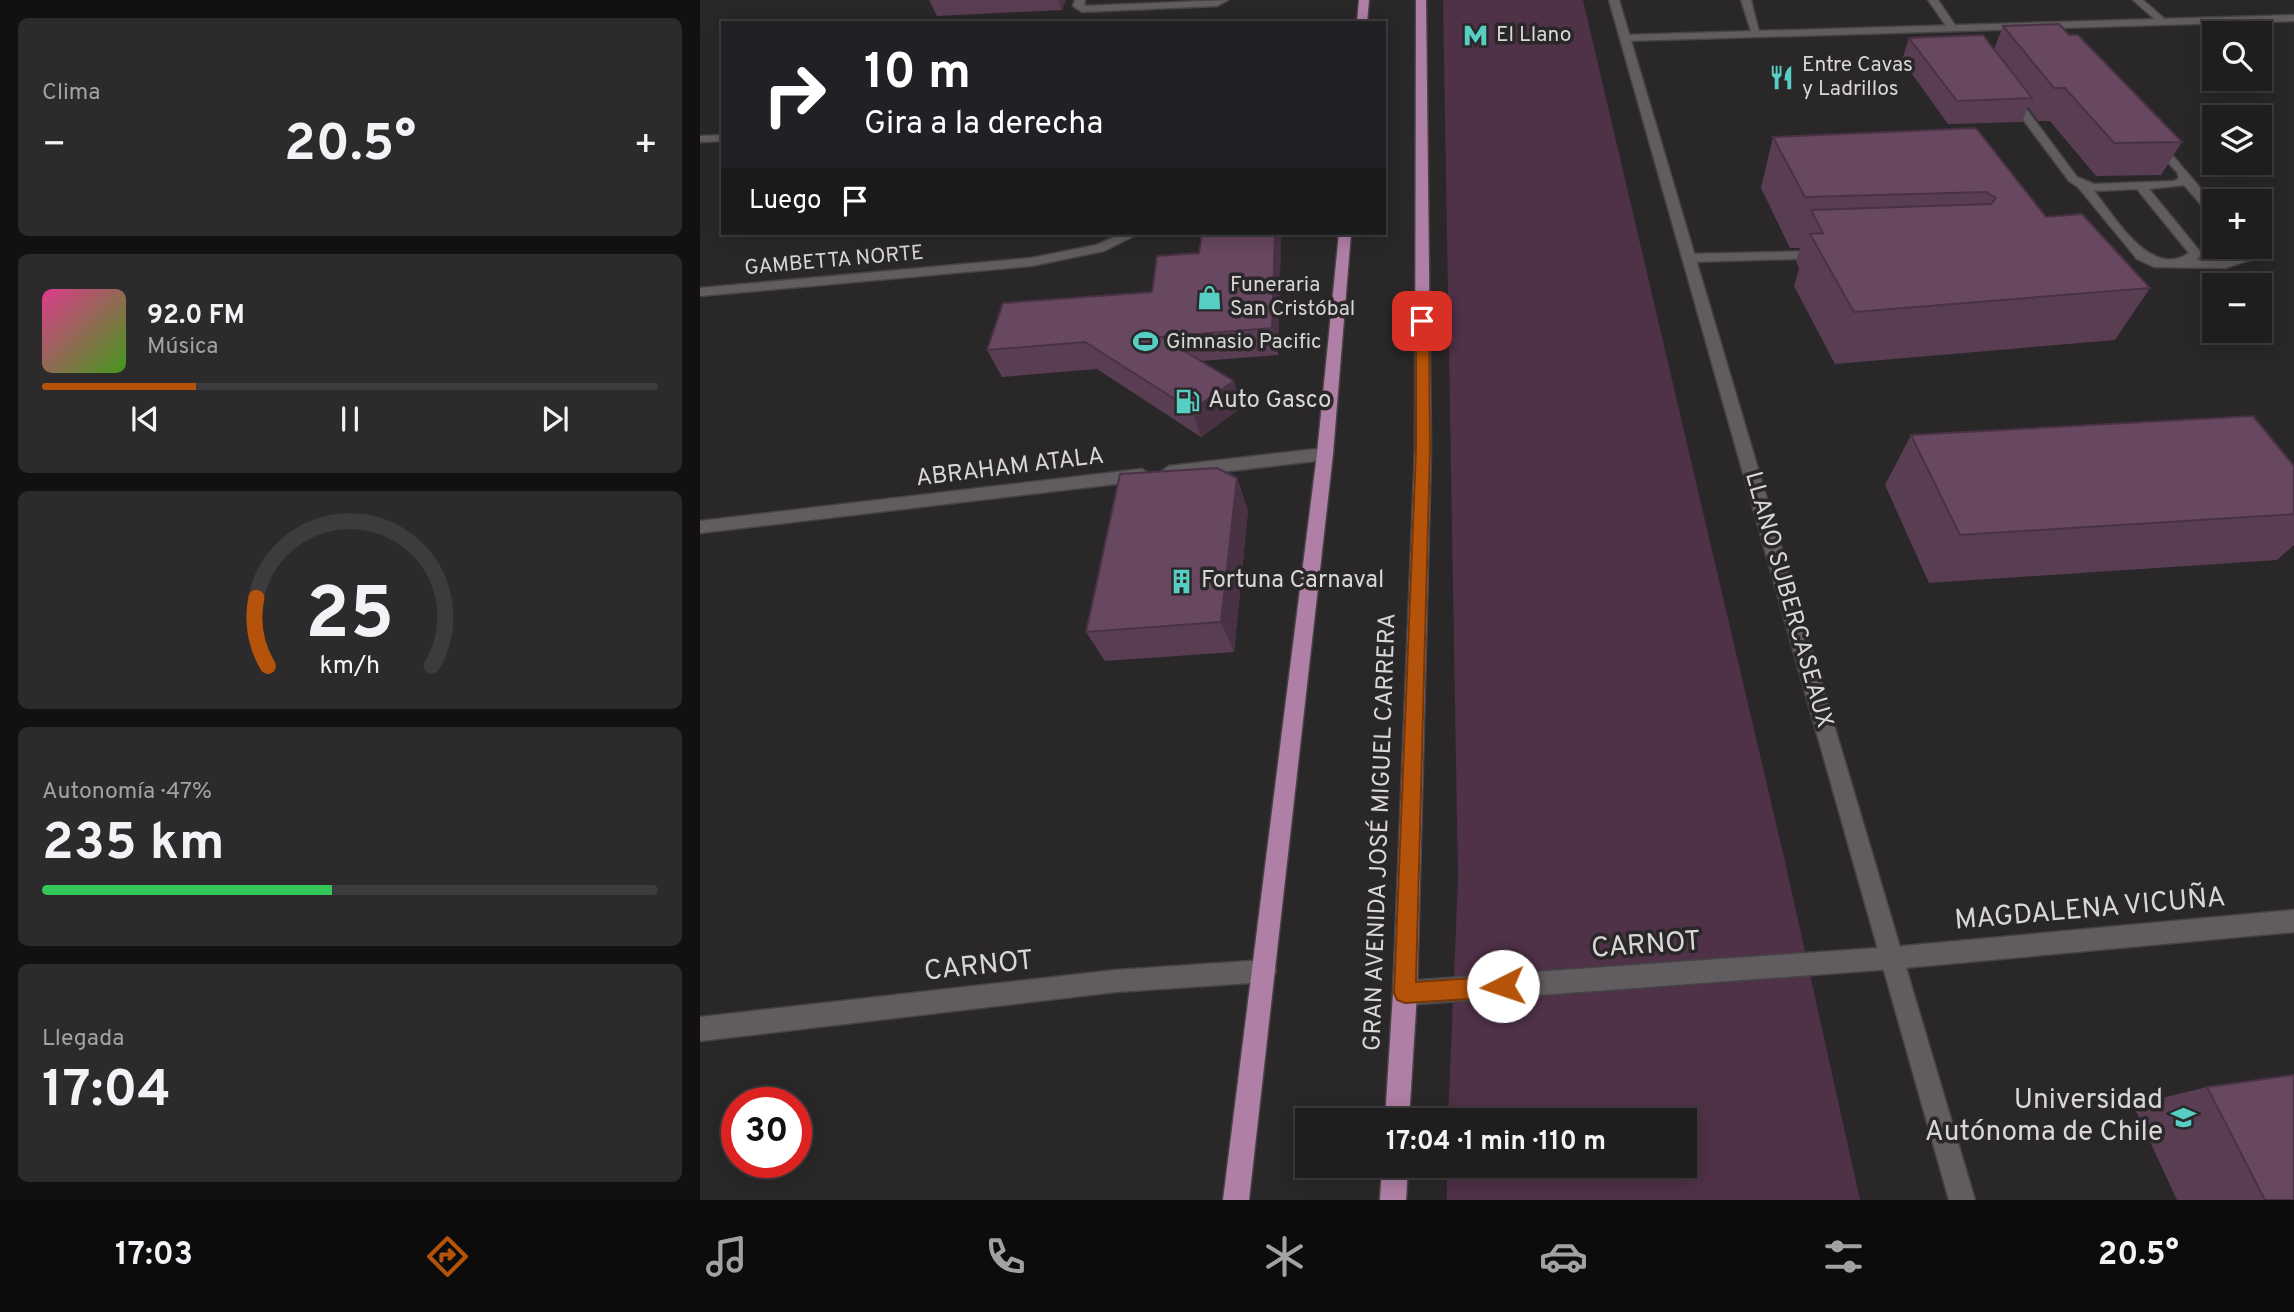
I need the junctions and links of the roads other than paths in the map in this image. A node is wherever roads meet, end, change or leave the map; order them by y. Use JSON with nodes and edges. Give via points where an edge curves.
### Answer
{"nodes":[{"id":1,"x":1080,"y":0,"type":"edge"},
{"id":2,"x":1223,"y":0,"type":"edge"},
{"id":3,"x":1364,"y":0,"type":"edge"},
{"id":4,"x":1421,"y":0,"type":"edge"},
{"id":5,"x":1614,"y":0,"type":"edge"},
{"id":6,"x":1746,"y":0,"type":"edge"},
{"id":7,"x":1933,"y":0,"type":"edge"},
{"id":8,"x":2138,"y":0,"type":"edge"},
{"id":9,"x":2294,"y":18,"type":"edge"},
{"id":10,"x":1362,"y":21,"type":"edge"},
{"id":11,"x":2162,"y":21,"type":"junction"},
{"id":12,"x":2040,"y":25,"type":"junction"},
{"id":13,"x":1956,"y":27,"type":"junction"},
{"id":14,"x":1757,"y":34,"type":"junction"},
{"id":15,"x":1625,"y":38,"type":"junction"},
{"id":16,"x":1968,"y":38,"type":"edge"},
{"id":17,"x":2054,"y":40,"type":"edge"},
{"id":18,"x":2000,"y":81,"type":"edge"},
{"id":19,"x":2145,"y":133,"type":"edge"},
{"id":20,"x":721,"y":138,"type":"edge"},
{"id":21,"x":700,"y":139,"type":"edge"},
{"id":22,"x":2185,"y":179,"type":"junction"},
{"id":23,"x":2082,"y":185,"type":"junction"},
{"id":24,"x":2141,"y":187,"type":"junction"},
{"id":25,"x":2202,"y":198,"type":"edge"},
{"id":26,"x":1129,"y":235,"type":"edge"},
{"id":27,"x":1345,"y":235,"type":"edge"},
{"id":28,"x":1831,"y":254,"type":"edge"},
{"id":29,"x":1689,"y":258,"type":"junction"},
{"id":30,"x":2247,"y":259,"type":"edge"},
{"id":31,"x":2182,"y":264,"type":"junction"},
{"id":32,"x":700,"y":292,"type":"edge"},
{"id":33,"x":1325,"y":454,"type":"junction"},
{"id":34,"x":700,"y":527,"type":"edge"},
{"id":35,"x":2294,"y":921,"type":"edge"},
{"id":36,"x":1892,"y":958,"type":"junction"},
{"id":37,"x":1265,"y":971,"type":"junction"},
{"id":38,"x":1405,"y":993,"type":"junction"},
{"id":39,"x":700,"y":1028,"type":"edge"},
{"id":40,"x":1398,"y":1108,"type":"edge"},
{"id":41,"x":1394,"y":1178,"type":"edge"},
{"id":42,"x":1236,"y":1200,"type":"edge"},
{"id":43,"x":1393,"y":1200,"type":"edge"},
{"id":44,"x":1962,"y":1200,"type":"edge"}],
"edges":[{"from":1,"to":2,"type":"street","via":[[1082,9]]},
{"from":3,"to":10,"type":"main road"},
{"from":4,"to":38,"type":"main road","name":"GRAN AVENIDA JOSÉ MIGUEL CARRERA","via":[[1423,450]]},
{"from":5,"to":15,"type":"street","name":"LLANO SUBERCASEAUX"},
{"from":6,"to":14,"type":"street"},
{"from":7,"to":13,"type":"street"},
{"from":8,"to":11,"type":"street"},
{"from":9,"to":11,"type":"street"},
{"from":11,"to":12,"type":"street"},
{"from":12,"to":13,"type":"street"},
{"from":12,"to":17,"type":"street"},
{"from":13,"to":14,"type":"street"},
{"from":13,"to":16,"type":"street"},
{"from":14,"to":15,"type":"street"},
{"from":15,"to":29,"type":"street","name":"LLANO SUBERCASEAUX"},
{"from":18,"to":23,"type":"street"},
{"from":19,"to":22,"type":"street"},
{"from":20,"to":21,"type":"street"},
{"from":22,"to":24,"type":"street"},
{"from":22,"to":25,"type":"street"},
{"from":23,"to":24,"type":"street"},
{"from":23,"to":31,"type":"street","via":[[2141,256],[2159,264]]},
{"from":24,"to":31,"type":"street","via":[[2196,254]]},
{"from":26,"to":32,"type":"street","name":"GAMBETTA NORTE","via":[[1100,248],[1031,262]]},
{"from":27,"to":33,"type":"main road"},
{"from":28,"to":29,"type":"street"},
{"from":29,"to":36,"type":"street","name":"LLANO SUBERCASEAUX"},
{"from":30,"to":31,"type":"street"},
{"from":33,"to":34,"type":"street","name":"ABRAHAM ATALA"},
{"from":33,"to":37,"type":"main road"},
{"from":35,"to":36,"type":"street","name":"MAGDALENA VICUÑA"},
{"from":36,"to":38,"type":"street","name":"CARNOT"},
{"from":36,"to":44,"type":"street","name":"LLANO SUBERCASEAUX"},
{"from":37,"to":39,"type":"street","name":"CARNOT","via":[[1116,981]]},
{"from":37,"to":42,"type":"main road"},
{"from":38,"to":40,"type":"main road","name":"GRAN AVENIDA JOSÉ MIGUEL CARRERA"},
{"from":41,"to":43,"type":"main road"}]}
